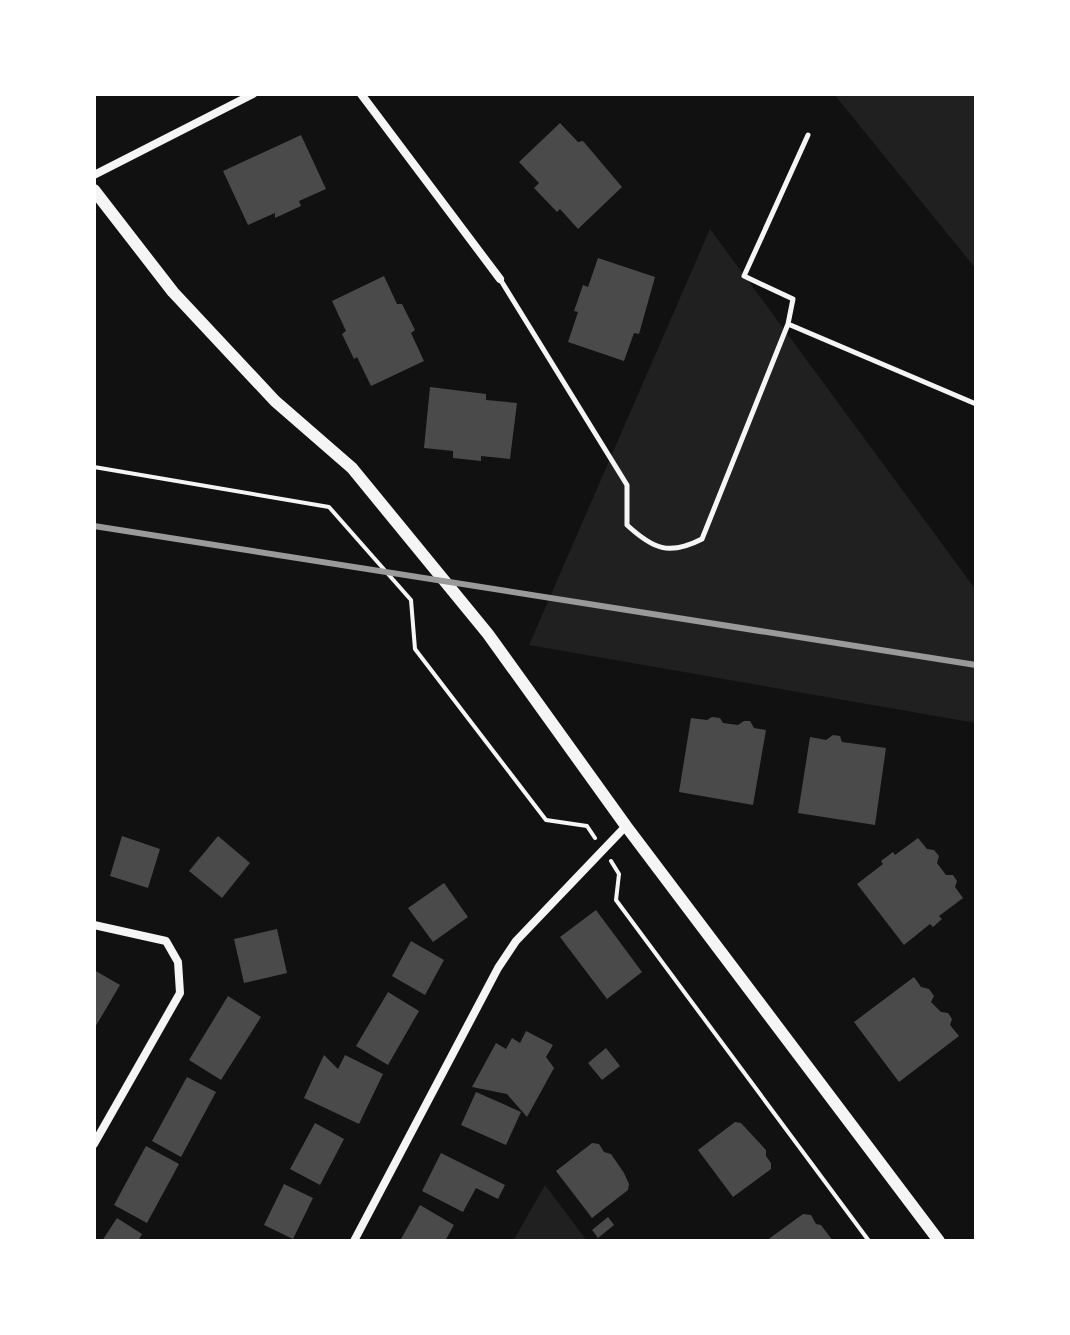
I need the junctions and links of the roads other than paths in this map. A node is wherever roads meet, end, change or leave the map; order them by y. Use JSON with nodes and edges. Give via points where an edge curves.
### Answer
{"nodes":[{"id":1,"x":253,"y":94,"type":"edge"},
{"id":2,"x":361,"y":94,"type":"edge"},
{"id":3,"x":808,"y":135,"type":"dead end"},
{"id":4,"x":94,"y":175,"type":"edge"},
{"id":5,"x":94,"y":190,"type":"edge"},
{"id":6,"x":500,"y":279,"type":"joint"},
{"id":7,"x":788,"y":324,"type":"junction"},
{"id":8,"x":976,"y":404,"type":"edge"},
{"id":9,"x":626,"y":826,"type":"junction"},
{"id":10,"x":94,"y":925,"type":"edge"},
{"id":11,"x":94,"y":1144,"type":"edge"},
{"id":12,"x":354,"y":1241,"type":"edge"},
{"id":13,"x":939,"y":1241,"type":"edge"}],
"edges":[{"from":1,"to":4,"type":"street"},
{"from":2,"to":6,"type":"street"},
{"from":3,"to":7,"type":"lane","via":[[744,276],[793,299]]},
{"from":5,"to":9,"type":"street","via":[[193,314],[275,401],[352,468],[488,634]]},
{"from":6,"to":7,"type":"lane","via":[[627,485],[627,525],[643,540],[670,550],[702,539]]},
{"from":7,"to":8,"type":"lane"},
{"from":9,"to":12,"type":"street","via":[[516,941],[498,968]]},
{"from":9,"to":13,"type":"street"},
{"from":10,"to":11,"type":"street","via":[[166,941],[178,962],[180,993]]}]}
